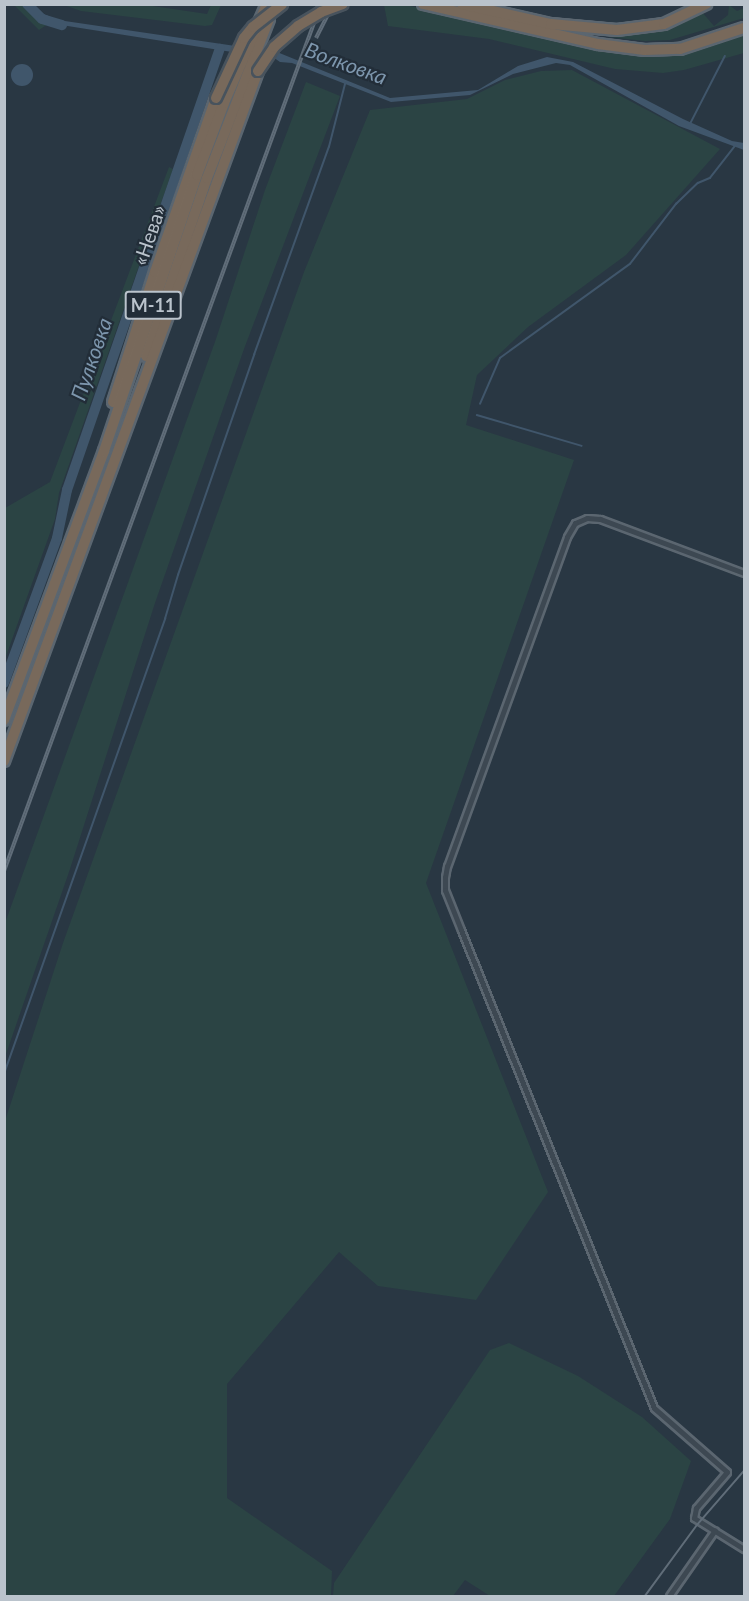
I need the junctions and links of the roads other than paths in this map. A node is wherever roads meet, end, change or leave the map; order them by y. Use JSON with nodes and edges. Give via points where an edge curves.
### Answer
{"nodes":[{"id":1,"x":267,"y":4,"type":"edge"},
{"id":2,"x":275,"y":4,"type":"edge"},
{"id":3,"x":282,"y":4,"type":"edge"},
{"id":4,"x":343,"y":4,"type":"edge"},
{"id":5,"x":423,"y":4,"type":"edge"},
{"id":6,"x":462,"y":4,"type":"edge"},
{"id":7,"x":706,"y":4,"type":"edge"},
{"id":8,"x":744,"y":28,"type":"edge"},
{"id":9,"x":229,"y":104,"type":"junction"},
{"id":10,"x":744,"y":573,"type":"edge"},
{"id":11,"x":4,"y":720,"type":"edge"},
{"id":12,"x":4,"y":761,"type":"edge"},
{"id":13,"x":716,"y":1530,"type":"junction"},
{"id":14,"x":744,"y":1550,"type":"edge"},
{"id":15,"x":669,"y":1596,"type":"edge"}],
"edges":[{"from":1,"to":9,"type":"highway"},
{"from":2,"to":9,"type":"highway"},
{"from":3,"to":9,"type":"highway","bridge":true,"via":[[244,38]]},
{"from":4,"to":9,"type":"highway","bridge":true,"via":[[297,26],[274,47]]},
{"from":5,"to":8,"type":"highway","via":[[598,44],[645,50],[680,49]]},
{"from":6,"to":7,"type":"highway","via":[[551,24],[617,30],[664,24]]},
{"from":9,"to":11,"type":"highway","name":"«Нева»","number":"М-11","via":[[154,272],[65,556]]},
{"from":9,"to":12,"type":"highway","name":"«Нева»","number":"М-11","via":[[116,454]]},
{"from":10,"to":13,"type":"street","via":[[600,519],[587,518],[575,523],[445,878],[445,890],[654,1408],[727,1472],[696,1508],[694,1518]]},
{"from":13,"to":14,"type":"street"},
{"from":13,"to":15,"type":"street"}]}
